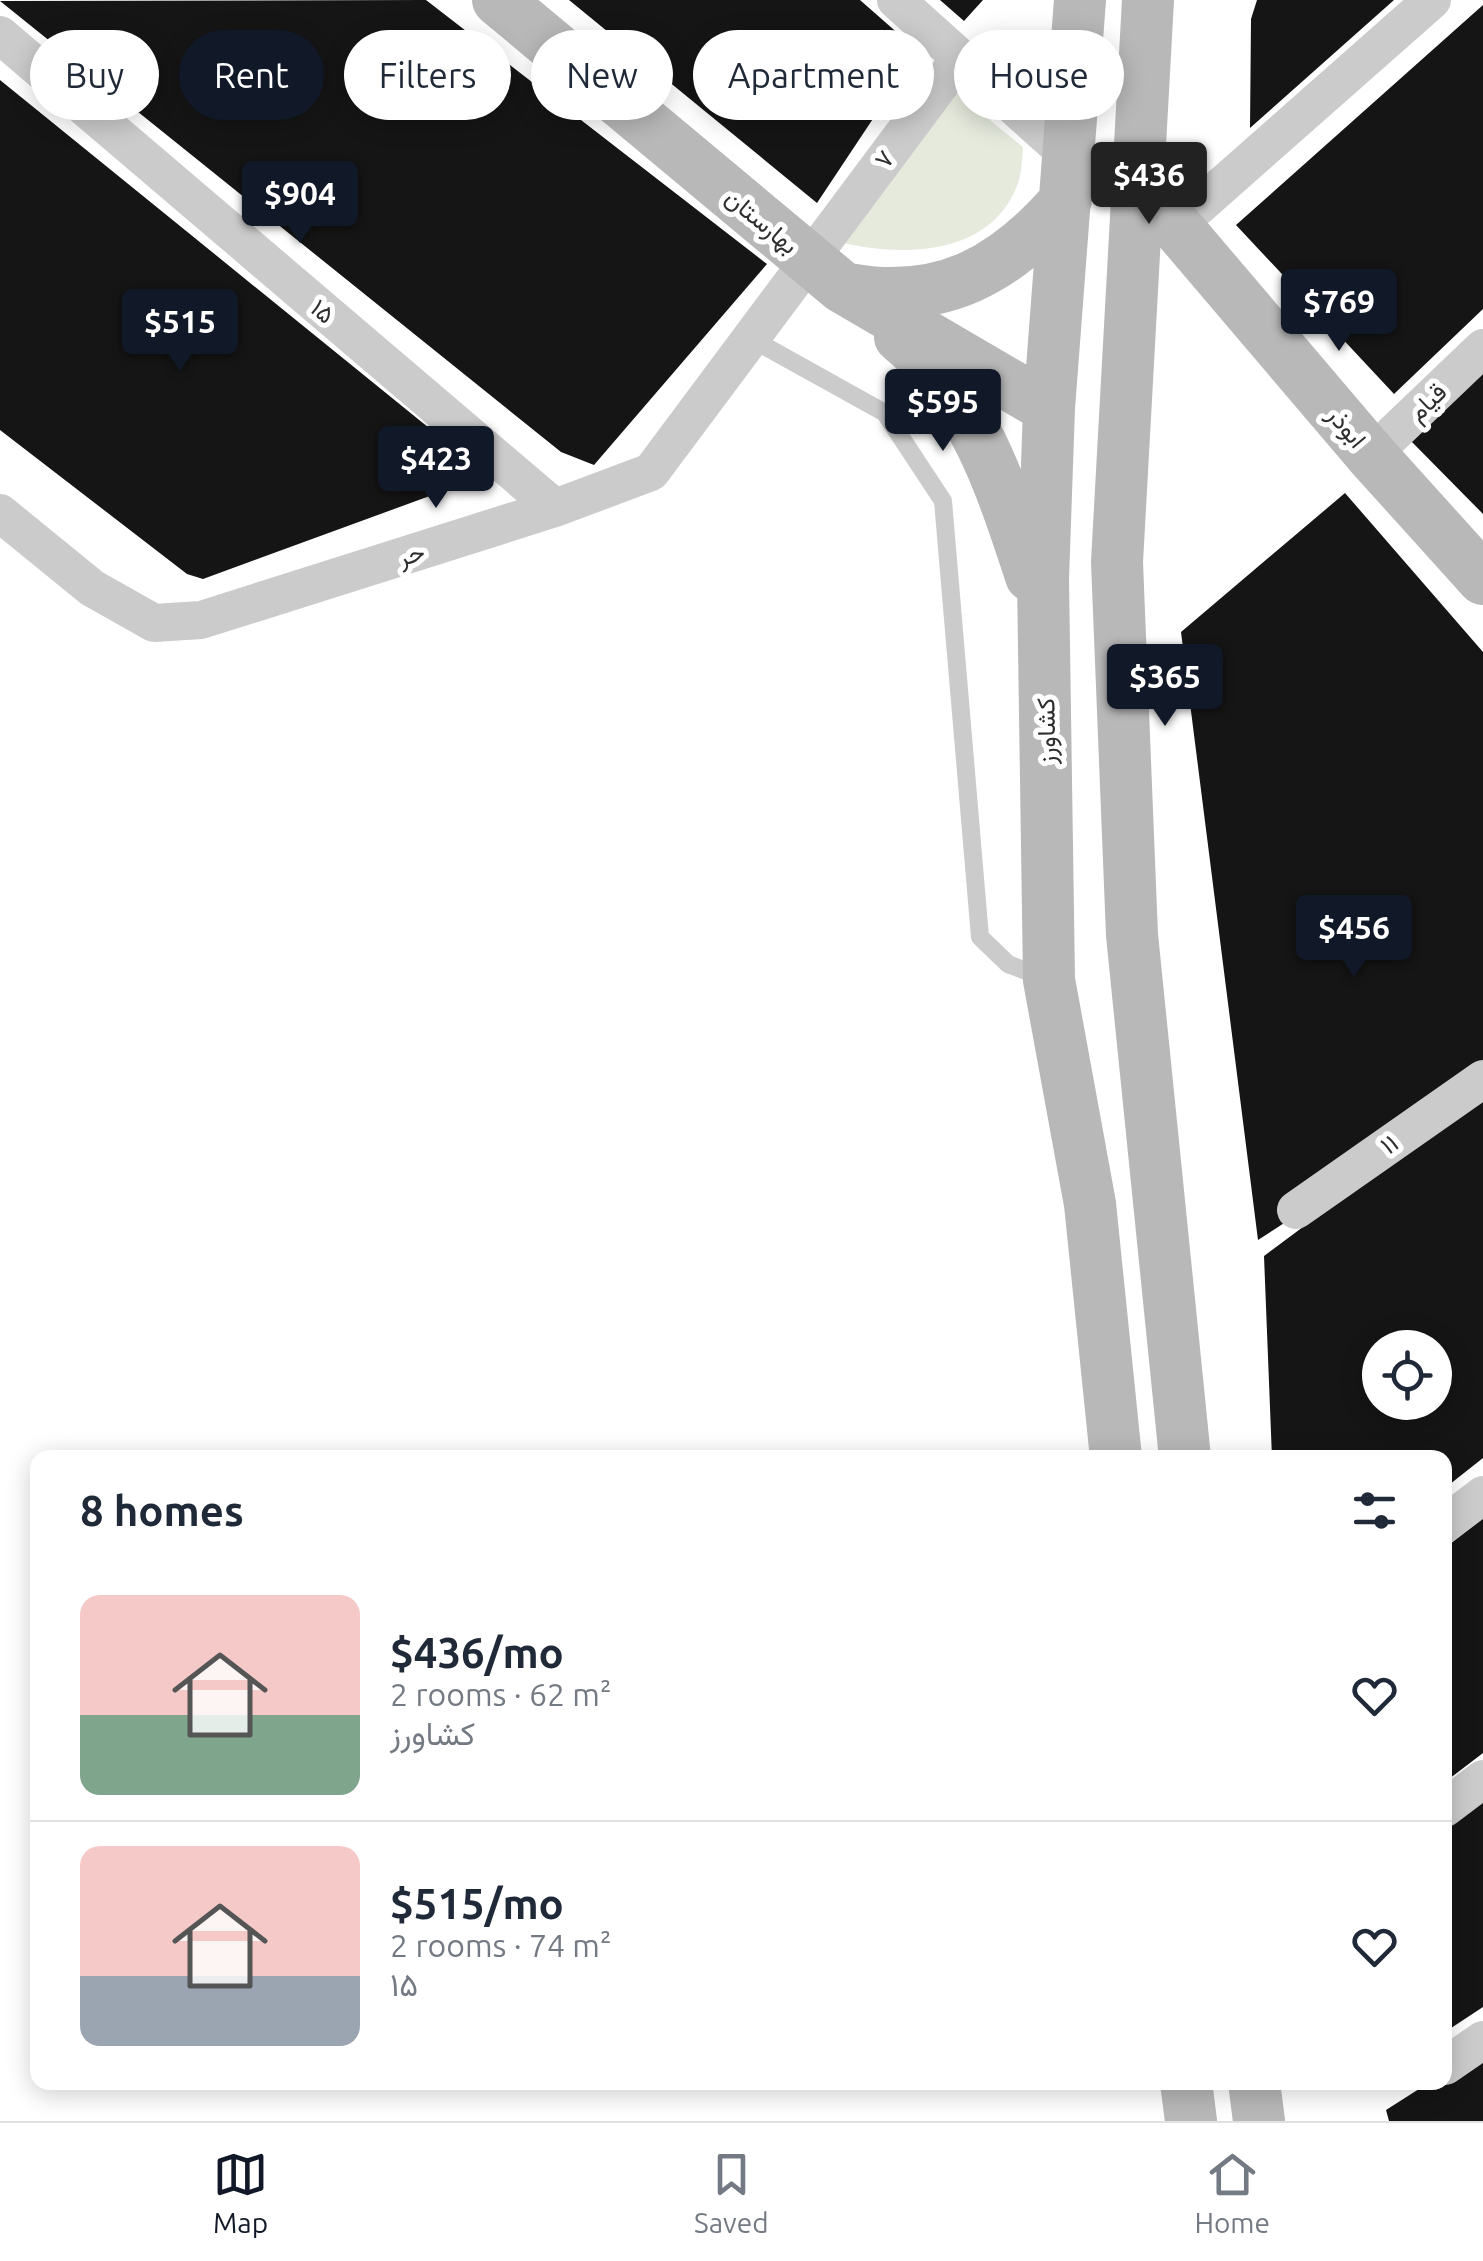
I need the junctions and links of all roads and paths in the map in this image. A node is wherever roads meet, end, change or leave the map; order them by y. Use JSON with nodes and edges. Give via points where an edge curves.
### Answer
{"nodes":[{"id":1,"x":498,"y":0,"type":"edge"},
{"id":2,"x":896,"y":0,"type":"edge"},
{"id":3,"x":1080,"y":0,"type":"edge"},
{"id":4,"x":1127,"y":0,"type":"edge"},
{"id":5,"x":1148,"y":0,"type":"edge"},
{"id":6,"x":1432,"y":0,"type":"edge"},
{"id":7,"x":0,"y":35,"type":"edge"},
{"id":8,"x":954,"y":53,"type":"edge"},
{"id":9,"x":954,"y":68,"type":"edge"},
{"id":10,"x":1015,"y":120,"type":"edge"},
{"id":11,"x":1067,"y":178,"type":"junction"},
{"id":12,"x":1137,"y":180,"type":"junction"},
{"id":13,"x":1176,"y":226,"type":"junction"},
{"id":14,"x":825,"y":274,"type":"junction"},
{"id":15,"x":750,"y":338,"type":"junction"},
{"id":16,"x":1483,"y":348,"type":"edge"},
{"id":17,"x":1049,"y":408,"type":"junction"},
{"id":18,"x":1371,"y":455,"type":"junction"},
{"id":19,"x":555,"y":508,"type":"junction"},
{"id":20,"x":0,"y":513,"type":"edge"},
{"id":21,"x":1483,"y":579,"type":"edge"},
{"id":22,"x":1044,"y":618,"type":"junction"},
{"id":23,"x":1132,"y":935,"type":"junction"},
{"id":24,"x":1049,"y":980,"type":"junction"},
{"id":25,"x":1483,"y":1079,"type":"edge"},
{"id":26,"x":1296,"y":1210,"type":"dead end"},
{"id":27,"x":1115,"y":1450,"type":"edge"},
{"id":28,"x":1184,"y":1450,"type":"edge"},
{"id":29,"x":1483,"y":1495,"type":"edge"},
{"id":30,"x":1452,"y":1519,"type":"edge"},
{"id":31,"x":1483,"y":1779,"type":"edge"},
{"id":32,"x":1452,"y":1803,"type":"edge"},
{"id":33,"x":1483,"y":2040,"type":"edge"},
{"id":34,"x":1452,"y":2061,"type":"edge"},
{"id":35,"x":1187,"y":2090,"type":"edge"},
{"id":36,"x":1255,"y":2090,"type":"edge"},
{"id":37,"x":1191,"y":2121,"type":"edge"},
{"id":38,"x":1259,"y":2121,"type":"edge"}],
"edges":[{"from":1,"to":14,"type":"main road","name":"بهارستان"},
{"from":2,"to":8,"type":"street"},
{"from":3,"to":11,"type":"main road","name":"کشاورز"},
{"from":4,"to":17,"type":"main road","via":[[1100,326],[1080,369]]},
{"from":5,"to":12,"type":"main road"},
{"from":6,"to":13,"type":"street"},
{"from":7,"to":19,"type":"street","name":"۱۵"},
{"from":9,"to":14,"type":"street","name":"۷"},
{"from":10,"to":11,"type":"street"},
{"from":11,"to":14,"type":"main road","via":[[1032,240],[972,276],[911,292],[867,292]]},
{"from":11,"to":17,"type":"main road","name":"کشاورز"},
{"from":12,"to":13,"type":"main road","name":"ابوذر"},
{"from":12,"to":23,"type":"main road","via":[[1116,562]]},
{"from":13,"to":18,"type":"main road","name":"ابوذر"},
{"from":14,"to":15,"type":"street","name":"حر"},
{"from":14,"to":17,"type":"main road","name":"بهارستان"},
{"from":14,"to":22,"type":"main road","via":[[918,352],[981,437]]},
{"from":15,"to":19,"type":"street","name":"حر","via":[[651,472]]},
{"from":15,"to":24,"type":"lane","via":[[884,413],[943,501],[980,938],[1008,964]]},
{"from":16,"to":18,"type":"street","name":"قیام"},
{"from":17,"to":22,"type":"main road","name":"کشاورز"},
{"from":17,"to":23,"type":"main road","via":[[1085,530]]},
{"from":18,"to":21,"type":"main road","name":"ابوذر"},
{"from":19,"to":20,"type":"street","name":"حر","via":[[202,620],[154,623],[92,588]]},
{"from":22,"to":24,"type":"main road","name":"کشاورز"},
{"from":23,"to":28,"type":"main road"},
{"from":24,"to":27,"type":"main road","name":"کشاورز","via":[[1090,1204]]},
{"from":25,"to":26,"type":"street","name":"۱۱"},
{"from":29,"to":30,"type":"street"},
{"from":31,"to":32,"type":"street"},
{"from":33,"to":34,"type":"street"},
{"from":35,"to":37,"type":"main road"},
{"from":36,"to":38,"type":"main road"}]}
